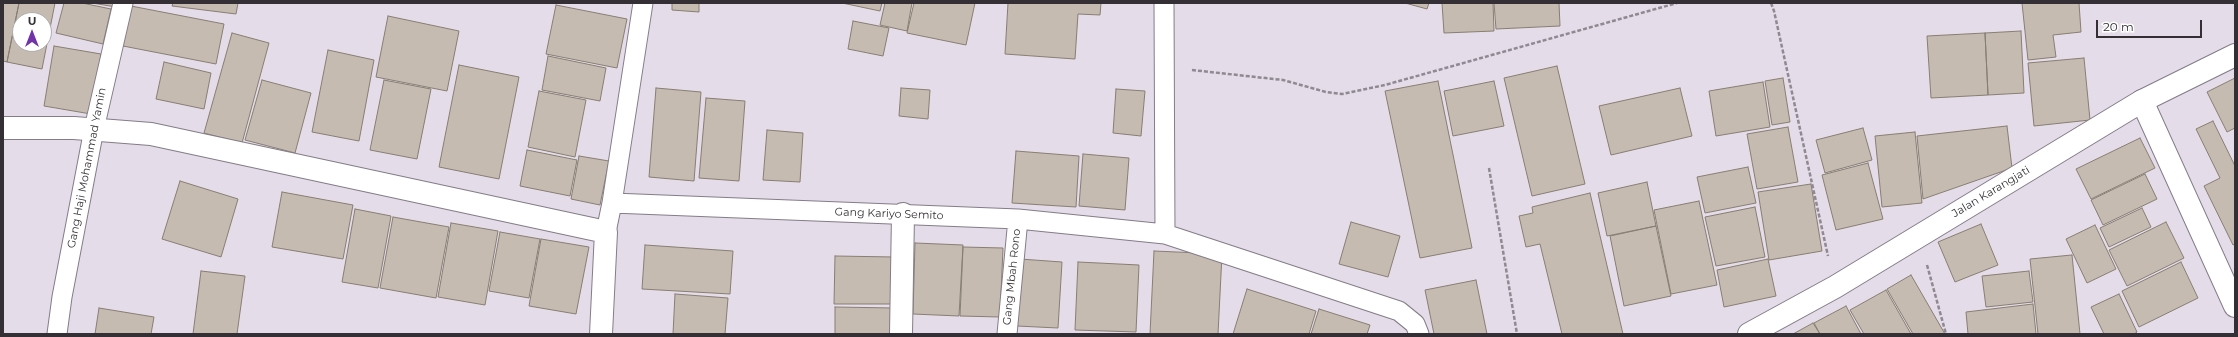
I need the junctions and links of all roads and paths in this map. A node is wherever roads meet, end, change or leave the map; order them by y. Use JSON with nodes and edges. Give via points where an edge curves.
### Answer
{"nodes":[{"id":1,"x":123,"y":3,"type":"edge"},
{"id":2,"x":643,"y":3,"type":"edge"},
{"id":3,"x":1164,"y":3,"type":"edge"},
{"id":4,"x":1677,"y":3,"type":"edge"},
{"id":5,"x":1771,"y":3,"type":"edge"},
{"id":6,"x":2235,"y":55,"type":"edge"},
{"id":7,"x":1164,"y":67,"type":"junction"},
{"id":8,"x":2142,"y":101,"type":"junction"},
{"id":9,"x":3,"y":128,"type":"edge"},
{"id":10,"x":94,"y":129,"type":"junction"},
{"id":11,"x":1488,"y":168,"type":"dead end"},
{"id":12,"x":612,"y":203,"type":"junction"},
{"id":13,"x":903,"y":214,"type":"junction"},
{"id":14,"x":1018,"y":219,"type":"junction"},
{"id":15,"x":606,"y":232,"type":"junction"},
{"id":16,"x":1165,"y":234,"type":"junction"},
{"id":17,"x":1920,"y":236,"type":"junction"},
{"id":18,"x":1835,"y":287,"type":"junction"},
{"id":19,"x":2235,"y":306,"type":"edge"},
{"id":20,"x":57,"y":334,"type":"edge"},
{"id":21,"x":601,"y":334,"type":"edge"},
{"id":22,"x":901,"y":334,"type":"edge"},
{"id":23,"x":1006,"y":334,"type":"edge"},
{"id":24,"x":1419,"y":334,"type":"edge"},
{"id":25,"x":1517,"y":334,"type":"edge"},
{"id":26,"x":1749,"y":334,"type":"edge"},
{"id":27,"x":1946,"y":334,"type":"edge"}],
"edges":[{"from":1,"to":10,"type":"lane","name":"Gang Haji Mohammad Yamin"},
{"from":2,"to":12,"type":"lane"},
{"from":3,"to":7,"type":"lane"},
{"from":4,"to":7,"type":"path","via":[[1385,85],[1342,94],[1283,80]]},
{"from":5,"to":18,"type":"path"},
{"from":6,"to":8,"type":"street","name":"Jalan Karangjati"},
{"from":7,"to":16,"type":"lane"},
{"from":8,"to":17,"type":"street","name":"Jalan Karangjati"},
{"from":8,"to":19,"type":"street"},
{"from":9,"to":10,"type":"street"},
{"from":10,"to":15,"type":"street","via":[[151,134]]},
{"from":10,"to":20,"type":"lane","name":"Gang Haji Mohammad Yamin"},
{"from":11,"to":25,"type":"path"},
{"from":12,"to":13,"type":"lane","name":"Gang Kariyo Semito"},
{"from":12,"to":15,"type":"lane"},
{"from":13,"to":14,"type":"lane","name":"Gang Kariyo Semito"},
{"from":13,"to":22,"type":"street"},
{"from":14,"to":16,"type":"lane","name":"Gang Kariyo Semito"},
{"from":14,"to":23,"type":"lane","name":"Gang Mbah Rono"},
{"from":15,"to":21,"type":"street"},
{"from":16,"to":24,"type":"lane","name":"Gang Kariyo Semito","via":[[1399,311],[1415,324]]},
{"from":17,"to":18,"type":"street","name":"Jalan Karangjati"},
{"from":17,"to":27,"type":"path"},
{"from":18,"to":26,"type":"street","name":"Jalan Karangjati"}]}
